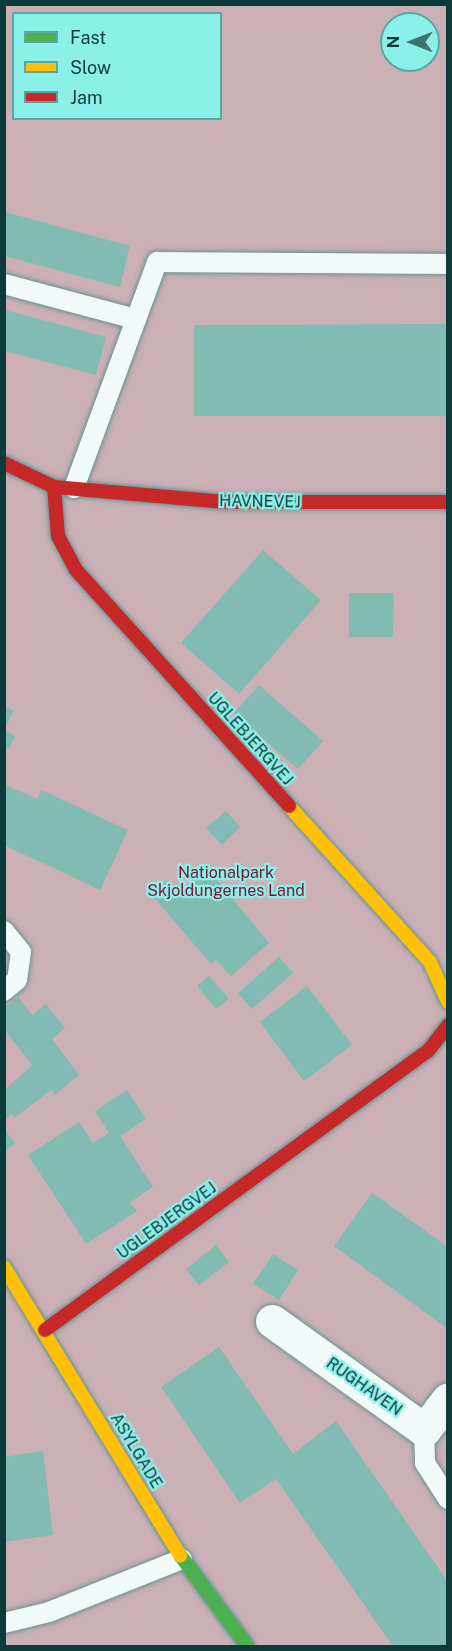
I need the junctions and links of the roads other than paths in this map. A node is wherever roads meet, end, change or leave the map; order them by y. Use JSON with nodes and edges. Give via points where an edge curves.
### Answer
{"nodes":[{"id":1,"x":447,"y":264,"type":"edge"},
{"id":2,"x":4,"y":284,"type":"edge"},
{"id":3,"x":136,"y":319,"type":"junction"},
{"id":4,"x":4,"y":463,"type":"edge"},
{"id":5,"x":54,"y":487,"type":"junction"},
{"id":6,"x":74,"y":488,"type":"junction"},
{"id":7,"x":447,"y":502,"type":"edge"},
{"id":8,"x":4,"y":931,"type":"edge"},
{"id":9,"x":4,"y":991,"type":"edge"},
{"id":10,"x":447,"y":1002,"type":"edge"},
{"id":11,"x":447,"y":1025,"type":"edge"},
{"id":12,"x":4,"y":1267,"type":"edge"},
{"id":13,"x":272,"y":1321,"type":"dead end"},
{"id":14,"x":45,"y":1330,"type":"junction"},
{"id":15,"x":447,"y":1399,"type":"edge"},
{"id":16,"x":424,"y":1430,"type":"junction"},
{"id":17,"x":447,"y":1498,"type":"edge"},
{"id":18,"x":182,"y":1559,"type":"junction"},
{"id":19,"x":4,"y":1623,"type":"edge"},
{"id":20,"x":247,"y":1647,"type":"edge"}],
"edges":[{"from":1,"to":3,"type":"lane","via":[[157,262]]},
{"from":2,"to":3,"type":"lane"},
{"from":3,"to":6,"type":"lane"},
{"from":4,"to":5,"type":"street","name":"HAVNEVEJ"},
{"from":5,"to":6,"type":"street","name":"HAVNEVEJ"},
{"from":5,"to":10,"type":"street","name":"UGLEBJERGVEJ","via":[[58,536],[76,570],[430,962]]},
{"from":6,"to":7,"type":"street","name":"HAVNEVEJ","via":[[225,502]]},
{"from":8,"to":9,"type":"lane","via":[[21,952],[17,980]]},
{"from":11,"to":14,"type":"street","name":"UGLEBJERGVEJ","via":[[428,1051]]},
{"from":12,"to":14,"type":"street","name":"ASYLGADE"},
{"from":13,"to":16,"type":"street","name":"RUGHAVEN"},
{"from":14,"to":18,"type":"street","name":"ASYLGADE"},
{"from":15,"to":16,"type":"street"},
{"from":16,"to":17,"type":"lane","via":[[425,1463]]},
{"from":18,"to":19,"type":"lane","via":[[49,1612]]},
{"from":18,"to":20,"type":"street","name":"ASYLGADE"}]}
